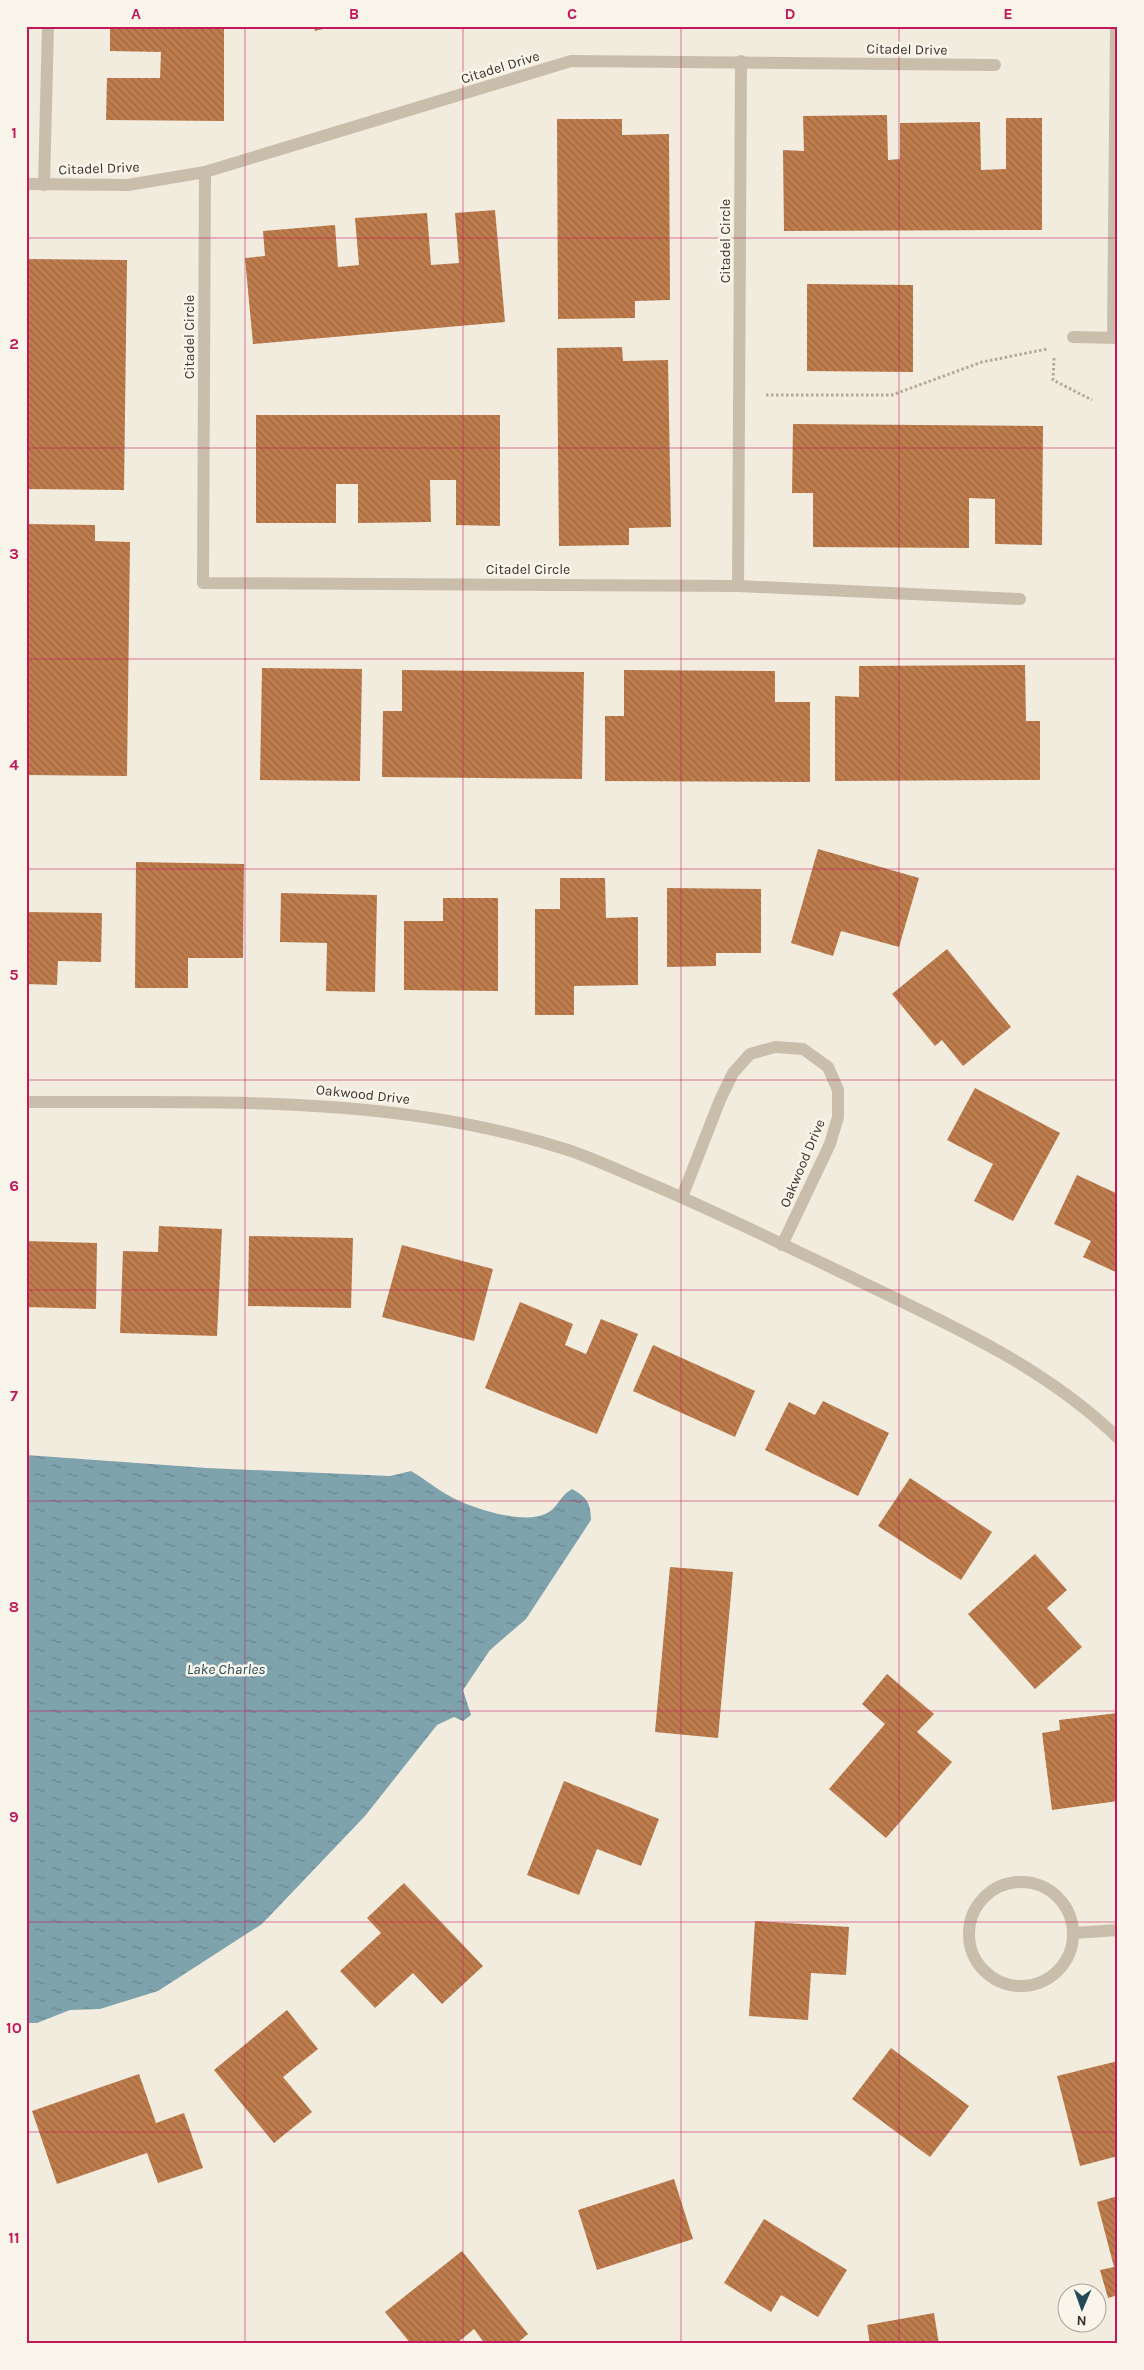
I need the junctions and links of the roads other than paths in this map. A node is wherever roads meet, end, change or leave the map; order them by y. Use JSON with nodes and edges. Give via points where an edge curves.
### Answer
{"nodes":[{"id":1,"x":48,"y":26,"type":"edge"},
{"id":2,"x":1116,"y":26,"type":"edge"},
{"id":3,"x":741,"y":61,"type":"junction"},
{"id":4,"x":994,"y":65,"type":"dead end"},
{"id":5,"x":205,"y":172,"type":"junction"},
{"id":6,"x":26,"y":184,"type":"edge"},
{"id":7,"x":44,"y":184,"type":"junction"},
{"id":8,"x":1073,"y":338,"type":"road end"},
{"id":9,"x":1116,"y":338,"type":"edge"},
{"id":10,"x":738,"y":586,"type":"junction"},
{"id":11,"x":1020,"y":600,"type":"dead end"},
{"id":12,"x":26,"y":1102,"type":"edge"},
{"id":13,"x":682,"y":1197,"type":"junction"},
{"id":14,"x":782,"y":1245,"type":"junction"},
{"id":15,"x":1118,"y":1438,"type":"edge"},
{"id":16,"x":1118,"y":1930,"type":"edge"},
{"id":17,"x":1074,"y":1932,"type":"junction"}],
"edges":[{"from":1,"to":7,"type":"street"},
{"from":2,"to":9,"type":"street"},
{"from":3,"to":4,"type":"street","name":"Citadel Drive"},
{"from":3,"to":5,"type":"street","name":"Citadel Drive","via":[[571,61]]},
{"from":3,"to":10,"type":"street","name":"Citadel Circle"},
{"from":5,"to":7,"type":"street","name":"Citadel Drive","via":[[128,185]]},
{"from":5,"to":10,"type":"street","name":"Citadel Circle","via":[[203,582]]},
{"from":6,"to":7,"type":"street","name":"Citadel Drive"},
{"from":8,"to":9,"type":"street"},
{"from":10,"to":11,"type":"street"},
{"from":12,"to":13,"type":"street","name":"Oakwood Drive","via":[[306,1104],[429,1117],[569,1150]]},
{"from":13,"to":14,"type":"street","name":"Oakwood Drive"},
{"from":13,"to":14,"type":"street","name":"Oakwood Drive","via":[[733,1073],[750,1054],[775,1047],[804,1049],[828,1067],[838,1090],[838,1117],[830,1144]]},
{"from":14,"to":15,"type":"street","name":"Oakwood Drive","via":[[950,1325],[1029,1368],[1090,1411]]},
{"from":16,"to":17,"type":"street"},
{"from":17,"to":17,"type":"street","via":[[1070,1913],[1058,1897],[1040,1885],[1018,1882],[998,1886],[979,1901],[970,1918],[968,1940],[976,1963],[990,1978],[1008,1986],[1030,1987],[1050,1979],[1067,1962]]}]}
